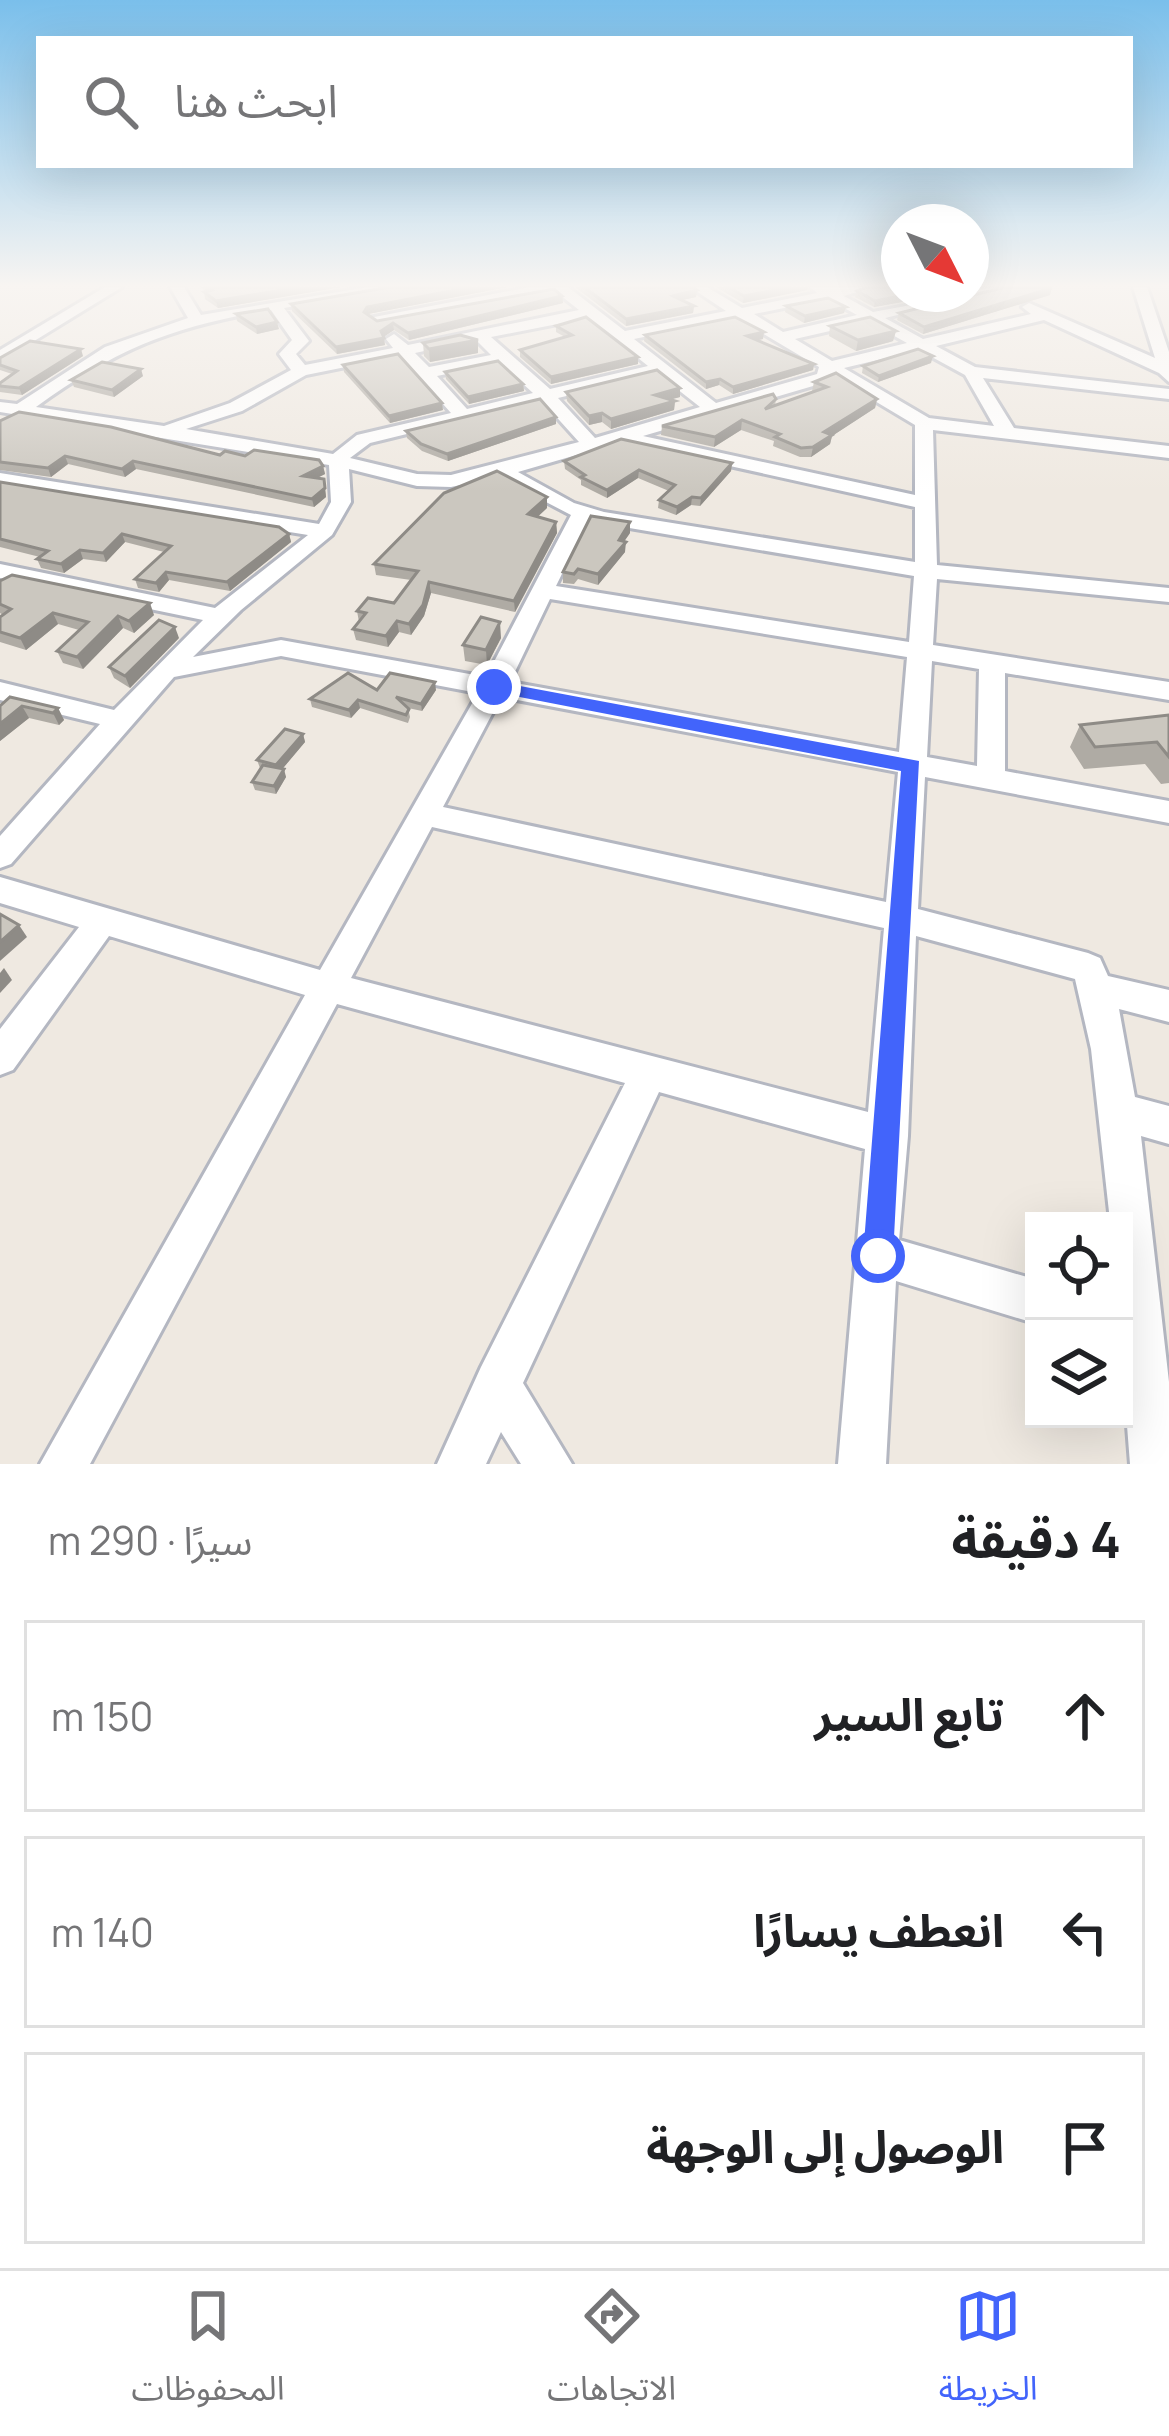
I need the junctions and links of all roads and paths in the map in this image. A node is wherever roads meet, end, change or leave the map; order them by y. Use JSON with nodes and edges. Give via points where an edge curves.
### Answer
{"nodes":[{"id":1,"x":102,"y":355,"type":"edge"},
{"id":2,"x":288,"y":355,"type":"edge"},
{"id":3,"x":378,"y":355,"type":"edge"},
{"id":4,"x":409,"y":355,"type":"edge"},
{"id":5,"x":646,"y":355,"type":"edge"},
{"id":6,"x":807,"y":355,"type":"edge"},
{"id":7,"x":875,"y":355,"type":"edge"},
{"id":8,"x":941,"y":355,"type":"edge"},
{"id":9,"x":504,"y":357,"type":"joint"},
{"id":10,"x":827,"y":367,"type":"junction"},
{"id":11,"x":660,"y":368,"type":"junction"},
{"id":12,"x":301,"y":371,"type":"junction"},
{"id":13,"x":971,"y":373,"type":"junction"},
{"id":14,"x":425,"y":374,"type":"junction"},
{"id":15,"x":1169,"y":394,"type":"edge"},
{"id":16,"x":548,"y":397,"type":"junction"},
{"id":17,"x":11,"y":408,"type":"edge"},
{"id":18,"x":712,"y":408,"type":"junction"},
{"id":19,"x":464,"y":416,"type":"junction"},
{"id":20,"x":924,"y":423,"type":"junction"},
{"id":21,"x":0,"y":424,"type":"edge"},
{"id":22,"x":164,"y":431,"type":"junction"},
{"id":23,"x":1008,"y":433,"type":"junction"},
{"id":24,"x":619,"y":436,"type":"junction"},
{"id":25,"x":592,"y":446,"type":"junction"},
{"id":26,"x":1169,"y":452,"type":"edge"},
{"id":27,"x":338,"y":461,"type":"junction"},
{"id":28,"x":501,"y":471,"type":"junction"},
{"id":29,"x":0,"y":479,"type":"edge"},
{"id":30,"x":925,"y":503,"type":"junction"},
{"id":31,"x":581,"y":513,"type":"junction"},
{"id":32,"x":323,"y":531,"type":"junction"},
{"id":33,"x":0,"y":571,"type":"edge"},
{"id":34,"x":926,"y":571,"type":"junction"},
{"id":35,"x":542,"y":591,"type":"junction"},
{"id":36,"x":1169,"y":595,"type":"edge"},
{"id":37,"x":220,"y":616,"type":"junction"},
{"id":38,"x":920,"y":655,"type":"junction"},
{"id":39,"x":992,"y":665,"type":"junction"},
{"id":40,"x":169,"y":670,"type":"junction"},
{"id":41,"x":494,"y":687,"type":"junction"},
{"id":42,"x":0,"y":691,"type":"edge"},
{"id":43,"x":1169,"y":691,"type":"edge"},
{"id":44,"x":119,"y":720,"type":"junction"},
{"id":45,"x":912,"y":766,"type":"junction"},
{"id":46,"x":991,"y":780,"type":"junction"},
{"id":47,"x":424,"y":814,"type":"junction"},
{"id":48,"x":1168,"y":816,"type":"edge"},
{"id":49,"x":0,"y":856,"type":"edge"},
{"id":50,"x":0,"y":890,"type":"edge"},
{"id":51,"x":103,"y":919,"type":"junction"},
{"id":52,"x":903,"y":919,"type":"junction"},
{"id":53,"x":328,"y":987,"type":"junction"},
{"id":54,"x":1100,"y":989,"type":"junction"},
{"id":55,"x":1169,"y":1006,"type":"edge"},
{"id":56,"x":0,"y":1058,"type":"edge"},
{"id":57,"x":648,"y":1076,"type":"junction"},
{"id":58,"x":1118,"y":1111,"type":"junction"},
{"id":59,"x":1169,"y":1124,"type":"edge"},
{"id":60,"x":889,"y":1136,"type":"junction"},
{"id":61,"x":878,"y":1256,"type":"junction"},
{"id":62,"x":1025,"y":1298,"type":"edge"},
{"id":63,"x":1144,"y":1334,"type":"edge"},
{"id":64,"x":497,"y":1383,"type":"junction"},
{"id":65,"x":64,"y":1464,"type":"edge"},
{"id":66,"x":461,"y":1464,"type":"edge"},
{"id":67,"x":548,"y":1464,"type":"edge"},
{"id":68,"x":862,"y":1464,"type":"edge"},
{"id":69,"x":1154,"y":1464,"type":"edge"}],
"edges":[{"from":1,"to":17,"type":"street"},
{"from":2,"to":12,"type":"street"},
{"from":3,"to":12,"type":"street"},
{"from":4,"to":14,"type":"street"},
{"from":5,"to":11,"type":"street"},
{"from":6,"to":10,"type":"street"},
{"from":7,"to":10,"type":"street"},
{"from":8,"to":13,"type":"street"},
{"from":9,"to":14,"type":"street"},
{"from":9,"to":16,"type":"street"},
{"from":10,"to":18,"type":"street","via":[[816,382]]},
{"from":10,"to":20,"type":"street"},
{"from":11,"to":16,"type":"street"},
{"from":11,"to":18,"type":"street"},
{"from":12,"to":22,"type":"street","via":[[236,407]]},
{"from":13,"to":15,"type":"street"},
{"from":13,"to":23,"type":"street"},
{"from":14,"to":19,"type":"street"},
{"from":16,"to":19,"type":"street"},
{"from":16,"to":25,"type":"street"},
{"from":17,"to":21,"type":"street"},
{"from":17,"to":22,"type":"street"},
{"from":18,"to":24,"type":"street"},
{"from":19,"to":27,"type":"street","via":[[364,439]]},
{"from":20,"to":23,"type":"street"},
{"from":20,"to":30,"type":"street"},
{"from":22,"to":27,"type":"street"},
{"from":23,"to":26,"type":"street"},
{"from":24,"to":25,"type":"street"},
{"from":24,"to":30,"type":"street"},
{"from":25,"to":28,"type":"street"},
{"from":27,"to":28,"type":"street","via":[[435,482]]},
{"from":27,"to":32,"type":"street","via":[[342,499]]},
{"from":28,"to":31,"type":"street"},
{"from":29,"to":32,"type":"street"},
{"from":30,"to":34,"type":"street"},
{"from":31,"to":34,"type":"street"},
{"from":31,"to":35,"type":"street"},
{"from":32,"to":37,"type":"street"},
{"from":33,"to":37,"type":"street"},
{"from":34,"to":36,"type":"street"},
{"from":34,"to":38,"type":"street"},
{"from":35,"to":38,"type":"street"},
{"from":35,"to":41,"type":"street"},
{"from":37,"to":40,"type":"street"},
{"from":38,"to":39,"type":"street"},
{"from":38,"to":45,"type":"street"},
{"from":39,"to":43,"type":"street"},
{"from":39,"to":46,"type":"street"},
{"from":40,"to":41,"type":"street","via":[[281,648]]},
{"from":40,"to":44,"type":"street"},
{"from":41,"to":45,"type":"street"},
{"from":41,"to":47,"type":"street"},
{"from":42,"to":44,"type":"street"},
{"from":44,"to":49,"type":"street"},
{"from":45,"to":46,"type":"street"},
{"from":45,"to":52,"type":"street"},
{"from":46,"to":48,"type":"street"},
{"from":47,"to":52,"type":"street"},
{"from":47,"to":53,"type":"street"},
{"from":50,"to":51,"type":"street"},
{"from":51,"to":53,"type":"street"},
{"from":51,"to":56,"type":"street"},
{"from":52,"to":54,"type":"street","via":[[1080,963]]},
{"from":52,"to":60,"type":"street"},
{"from":53,"to":57,"type":"street"},
{"from":53,"to":65,"type":"street"},
{"from":54,"to":55,"type":"street"},
{"from":54,"to":58,"type":"street"},
{"from":57,"to":60,"type":"street"},
{"from":57,"to":64,"type":"street"},
{"from":58,"to":59,"type":"street"},
{"from":58,"to":63,"type":"street"},
{"from":60,"to":61,"type":"street"},
{"from":61,"to":62,"type":"street"},
{"from":61,"to":68,"type":"street"},
{"from":63,"to":69,"type":"street"},
{"from":64,"to":66,"type":"street"},
{"from":64,"to":67,"type":"street"}]}
